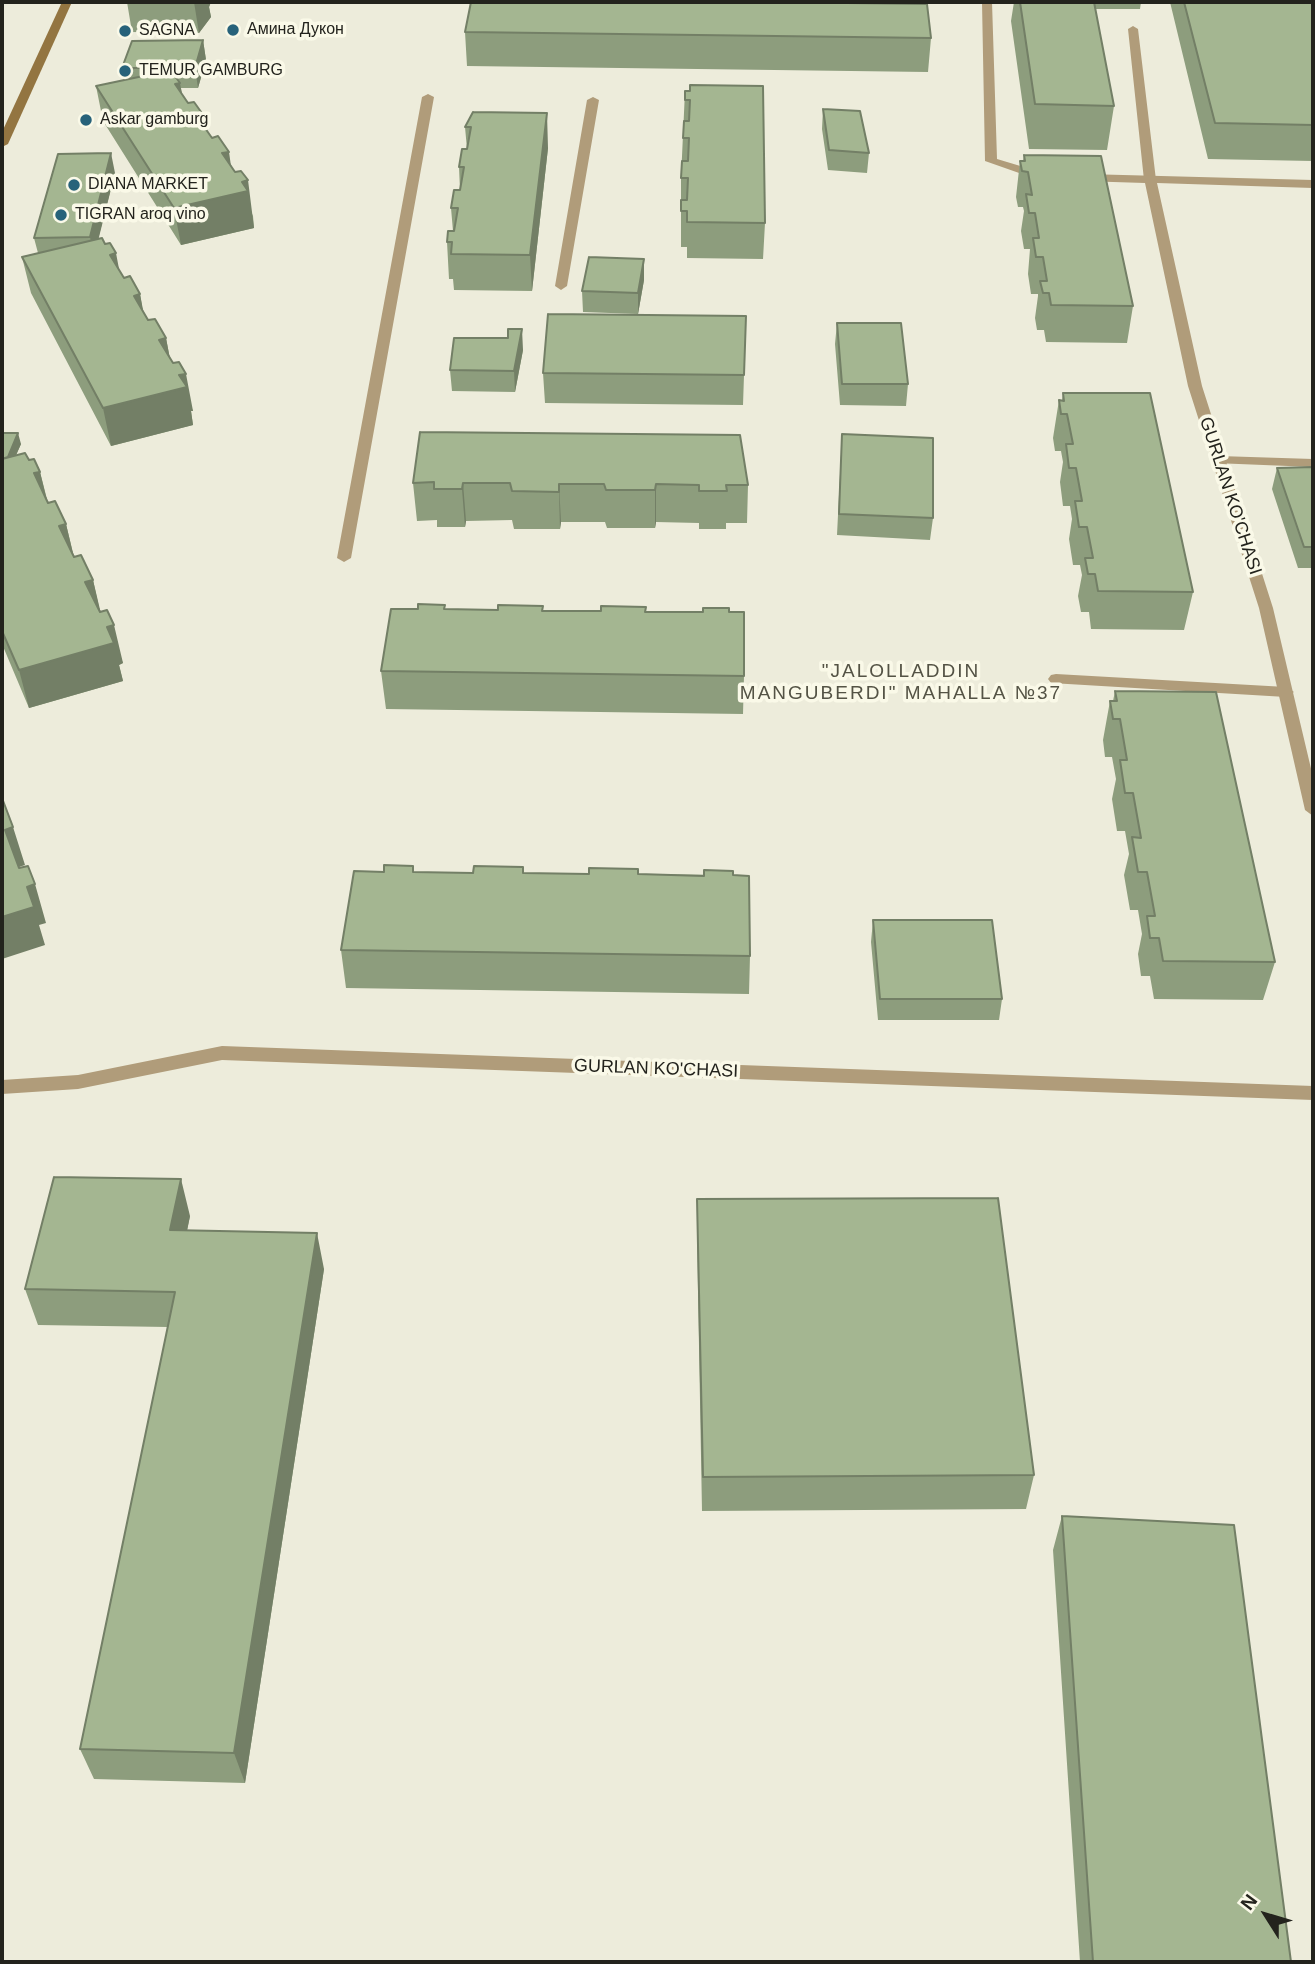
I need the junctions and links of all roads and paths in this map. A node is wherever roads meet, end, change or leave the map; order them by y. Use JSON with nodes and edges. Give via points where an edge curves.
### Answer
{"nodes":[{"id":1,"x":67,"y":2,"type":"edge"},
{"id":2,"x":987,"y":2,"type":"edge"},
{"id":3,"x":1133,"y":29,"type":"dead end"},
{"id":4,"x":428,"y":97,"type":"dead end"},
{"id":5,"x":593,"y":100,"type":"dead end"},
{"id":6,"x":2,"y":144,"type":"edge"},
{"id":7,"x":1053,"y":178,"type":"edge"},
{"id":8,"x":1067,"y":178,"type":"edge"},
{"id":9,"x":1150,"y":180,"type":"junction"},
{"id":10,"x":1313,"y":184,"type":"edge"},
{"id":11,"x":561,"y":286,"type":"dead end"},
{"id":12,"x":1219,"y":460,"type":"junction"},
{"id":13,"x":1313,"y":463,"type":"edge"},
{"id":14,"x":344,"y":558,"type":"dead end"},
{"id":15,"x":1056,"y":679,"type":"dead end"},
{"id":16,"x":1286,"y":692,"type":"junction"},
{"id":17,"x":1313,"y":810,"type":"edge"},
{"id":18,"x":2,"y":1087,"type":"edge"},
{"id":19,"x":1313,"y":1093,"type":"edge"}],
"edges":[{"from":1,"to":6,"type":"street"},
{"from":2,"to":7,"type":"street","via":[[991,161]]},
{"from":3,"to":9,"type":"street","name":"GURLAN KO'CHASI"},
{"from":4,"to":14,"type":"street"},
{"from":5,"to":11,"type":"street"},
{"from":8,"to":9,"type":"street"},
{"from":9,"to":10,"type":"street"},
{"from":9,"to":12,"type":"street","name":"GURLAN KO'CHASI","via":[[1195,386]]},
{"from":12,"to":13,"type":"street"},
{"from":12,"to":16,"type":"street","name":"GURLAN KO'CHASI","via":[[1266,608]]},
{"from":15,"to":16,"type":"street"},
{"from":16,"to":17,"type":"street","name":"GURLAN KO'CHASI"},
{"from":18,"to":19,"type":"street","name":"GURLAN KO'CHASI","via":[[78,1082],[222,1053]]}]}
